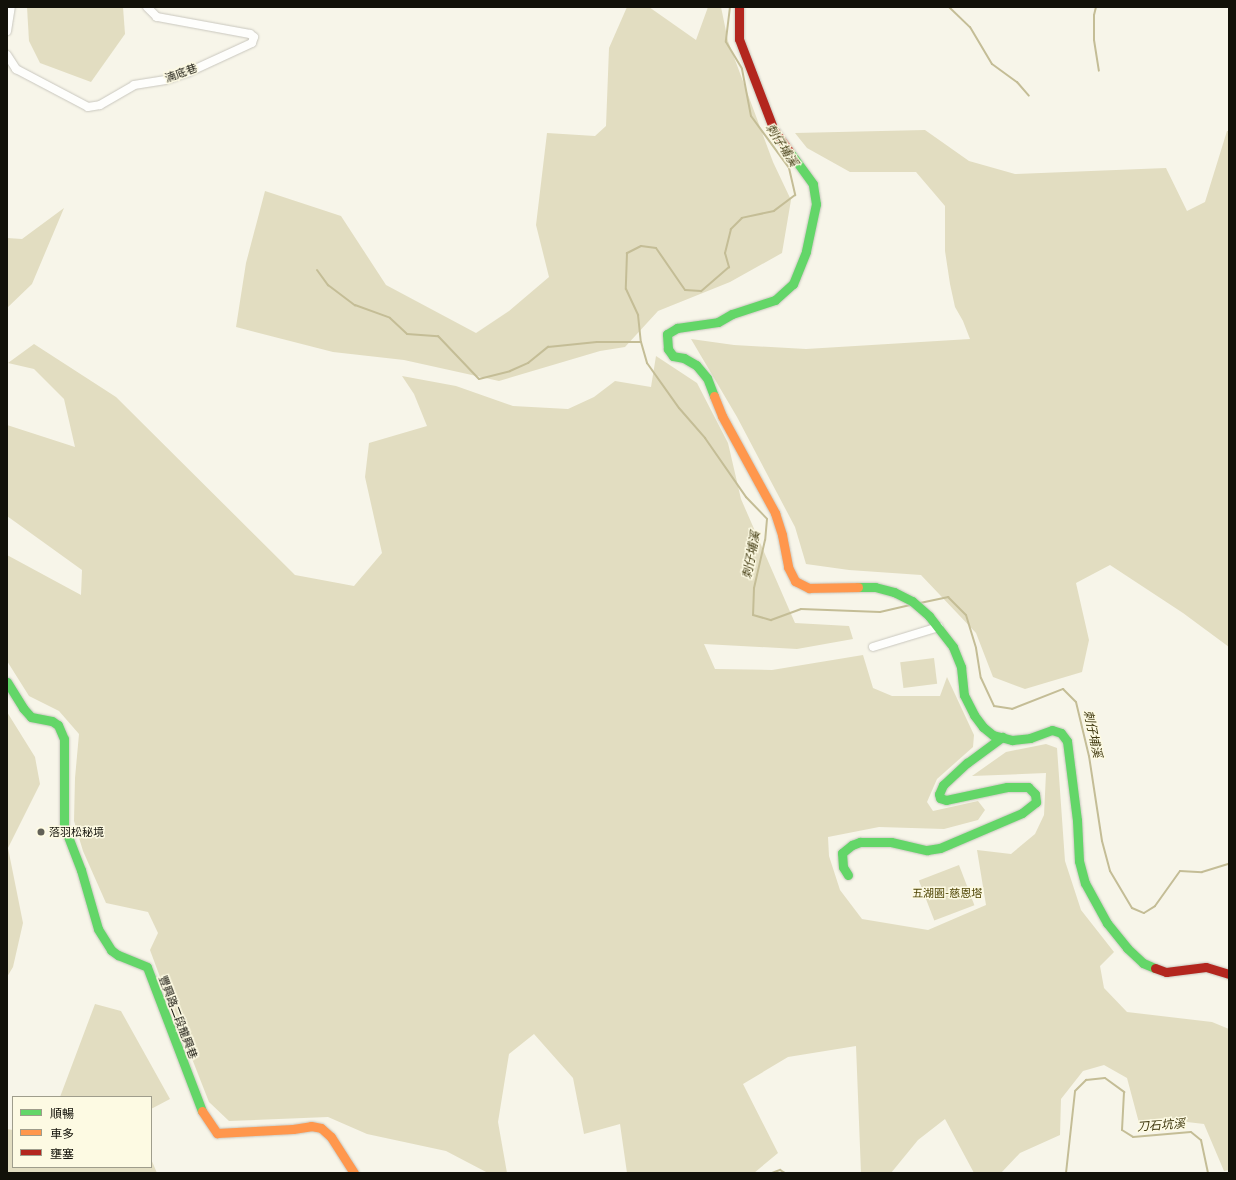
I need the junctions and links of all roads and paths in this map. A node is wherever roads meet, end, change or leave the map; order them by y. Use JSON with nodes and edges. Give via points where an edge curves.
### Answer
{"nodes":[{"id":1,"x":12,"y":7,"type":"edge"},
{"id":2,"x":147,"y":7,"type":"edge"},
{"id":3,"x":739,"y":7,"type":"edge"},
{"id":4,"x":7,"y":32,"type":"edge"},
{"id":5,"x":7,"y":55,"type":"edge"},
{"id":6,"x":939,"y":627,"type":"junction"},
{"id":7,"x":874,"y":646,"type":"dead end"},
{"id":8,"x":7,"y":682,"type":"edge"},
{"id":9,"x":1002,"y":737,"type":"junction"},
{"id":10,"x":848,"y":875,"type":"dead end"},
{"id":11,"x":1229,"y":974,"type":"edge"},
{"id":12,"x":354,"y":1173,"type":"edge"}],
"edges":[{"from":1,"to":4,"type":"street"},
{"from":2,"to":5,"type":"street","name":"湳底巷","via":[[157,17],[250,34],[254,36],[252,43],[189,72],[166,80],[134,85],[100,105],[88,107],[16,69]]},
{"from":3,"to":6,"type":"street","via":[[739,39],[774,130],[814,184],[816,204],[806,250],[793,284],[775,300],[732,314],[718,322],[677,328],[667,334],[668,349],[673,356],[684,358],[696,365],[707,378],[722,416],[775,514],[788,567],[795,581],[809,588],[875,587],[894,592],[912,601]]},
{"from":6,"to":7,"type":"street"},
{"from":6,"to":9,"type":"street","via":[[953,647],[961,667],[964,695],[974,715],[993,735]]},
{"from":8,"to":12,"type":"street","name":"豐興路二段龍興巷","via":[[31,717],[52,721],[58,725],[64,739],[64,826],[81,870],[98,929],[111,950],[147,967],[198,1104],[206,1118],[217,1133],[311,1126],[321,1128],[331,1137]]},
{"from":9,"to":10,"type":"street","via":[[943,785],[940,798],[946,800],[1007,787],[1028,786],[1035,794],[1036,802],[1022,813],[940,848],[927,850],[891,842],[860,842],[852,845],[842,853],[843,867]]},
{"from":9,"to":11,"type":"street","via":[[1012,740],[1030,738],[1052,730],[1061,732],[1067,741],[1077,820],[1078,861],[1086,883],[1107,923],[1127,948],[1143,963],[1166,972],[1206,967]]}]}
